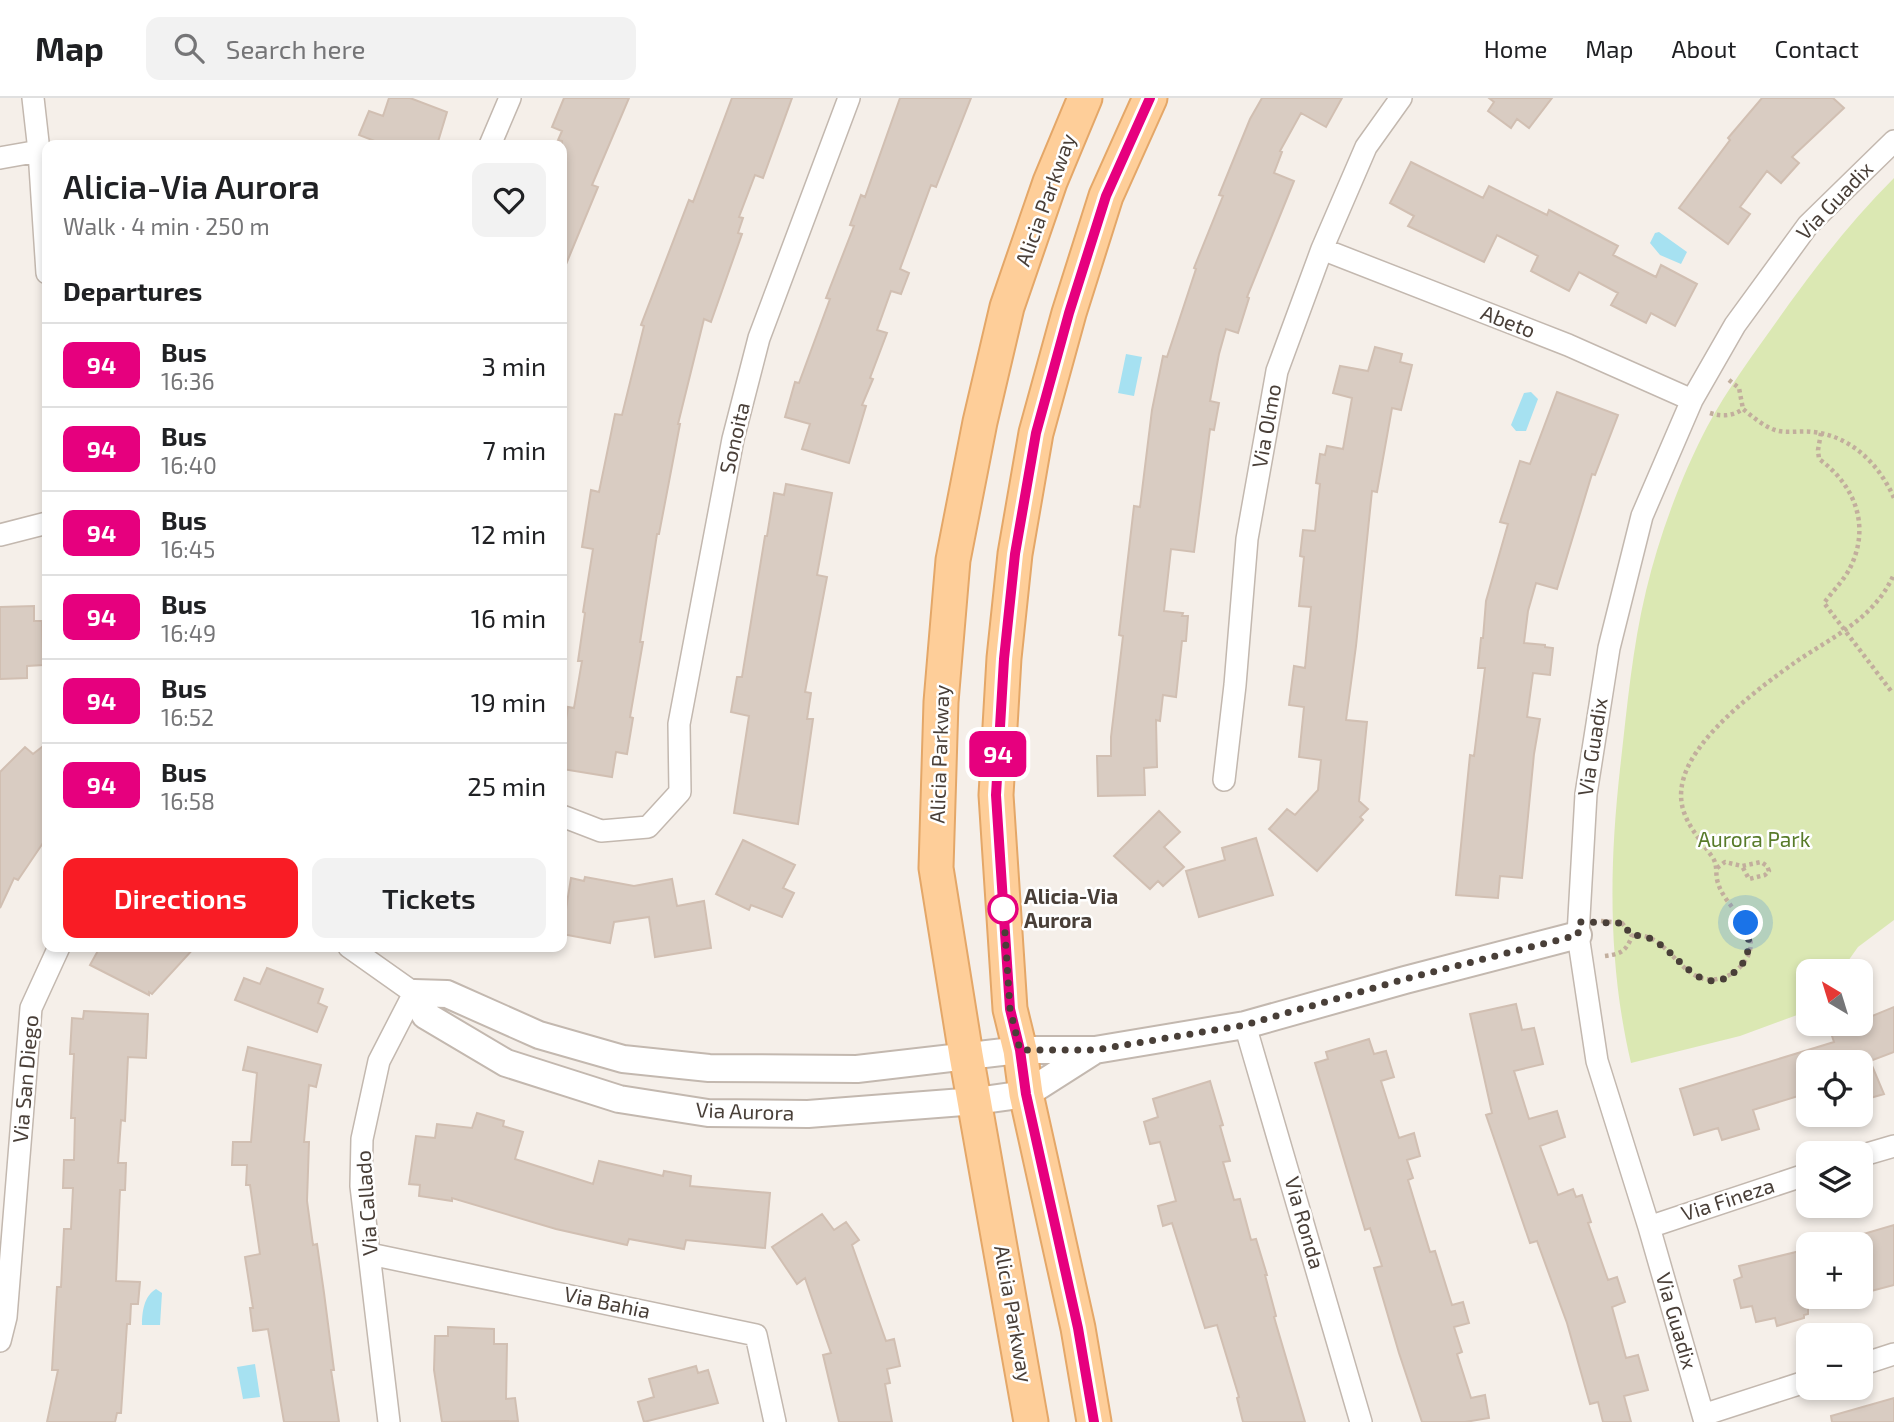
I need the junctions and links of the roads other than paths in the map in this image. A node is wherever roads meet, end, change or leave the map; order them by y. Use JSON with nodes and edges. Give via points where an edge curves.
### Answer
{"nodes":[{"id":1,"x":33,"y":98,"type":"edge"},
{"id":2,"x":510,"y":98,"type":"edge"},
{"id":3,"x":849,"y":98,"type":"edge"},
{"id":4,"x":1085,"y":98,"type":"edge"},
{"id":5,"x":1150,"y":98,"type":"edge"},
{"id":6,"x":1401,"y":98,"type":"edge"},
{"id":7,"x":492,"y":140,"type":"edge"},
{"id":8,"x":1894,"y":141,"type":"edge"},
{"id":9,"x":39,"y":151,"type":"junction"},
{"id":10,"x":0,"y":158,"type":"edge"},
{"id":11,"x":42,"y":197,"type":"edge"},
{"id":12,"x":1322,"y":249,"type":"junction"},
{"id":13,"x":1691,"y":403,"type":"junction"},
{"id":14,"x":42,"y":524,"type":"edge"},
{"id":15,"x":0,"y":534,"type":"edge"},
{"id":16,"x":1224,"y":780,"type":"dead end"},
{"id":17,"x":567,"y":819,"type":"edge"},
{"id":18,"x":1580,"y":938,"type":"junction"},
{"id":19,"x":57,"y":952,"type":"edge"},
{"id":20,"x":356,"y":952,"type":"edge"},
{"id":21,"x":414,"y":993,"type":"junction"},
{"id":22,"x":1245,"y":1025,"type":"junction"},
{"id":23,"x":1020,"y":1050,"type":"junction"},
{"id":24,"x":1095,"y":1050,"type":"junction"},
{"id":25,"x":966,"y":1055,"type":"junction"},
{"id":26,"x":1026,"y":1094,"type":"junction"},
{"id":27,"x":976,"y":1101,"type":"junction"},
{"id":28,"x":1894,"y":1146,"type":"edge"},
{"id":29,"x":1873,"y":1152,"type":"edge"},
{"id":30,"x":1796,"y":1178,"type":"edge"},
{"id":31,"x":1649,"y":1227,"type":"junction"},
{"id":32,"x":370,"y":1254,"type":"junction"},
{"id":33,"x":3,"y":1316,"type":"edge"},
{"id":34,"x":0,"y":1341,"type":"edge"},
{"id":35,"x":1894,"y":1354,"type":"edge"},
{"id":36,"x":1873,"y":1360,"type":"edge"},
{"id":37,"x":1796,"y":1385,"type":"edge"},
{"id":38,"x":1704,"y":1418,"type":"edge"},
{"id":39,"x":389,"y":1422,"type":"edge"},
{"id":40,"x":775,"y":1422,"type":"edge"},
{"id":41,"x":1031,"y":1422,"type":"edge"},
{"id":42,"x":1094,"y":1422,"type":"edge"},
{"id":43,"x":1361,"y":1422,"type":"edge"}],
"edges":[{"from":1,"to":9,"type":"street"},
{"from":2,"to":7,"type":"street"},
{"from":3,"to":17,"type":"street","name":"Sonoita","via":[[759,338],[733,439],[679,724],[680,792],[648,827],[601,831]]},
{"from":4,"to":25,"type":"main road","name":"Alicia Parkway","via":[[1007,307],[953,560],[941,702],[936,868]]},
{"from":5,"to":23,"type":"main road","via":[[1106,196],[1069,313],[1036,433],[1015,554],[996,795],[1010,1009]]},
{"from":6,"to":12,"type":"street","name":"Via Olmo","via":[[1366,147]]},
{"from":8,"to":13,"type":"street","name":"Via Guadix","via":[[1808,225],[1735,325]]},
{"from":9,"to":10,"type":"street"},
{"from":9,"to":11,"type":"street"},
{"from":12,"to":13,"type":"street","name":"Abeto","via":[[1568,345]]},
{"from":12,"to":16,"type":"street","name":"Via Olmo","via":[[1277,372],[1247,539]]},
{"from":13,"to":18,"type":"street","name":"Via Guadix","via":[[1642,516],[1609,648],[1586,794]]},
{"from":14,"to":15,"type":"street"},
{"from":18,"to":22,"type":"street","name":"Via Aurora","via":[[1405,979]]},
{"from":18,"to":31,"type":"street","name":"Via Guadix","via":[[1597,1062]]},
{"from":19,"to":33,"type":"street","name":"Via San Diego","via":[[32,1008]]},
{"from":20,"to":21,"type":"street","name":"Via Aurora"},
{"from":21,"to":25,"type":"street","name":"Via Aurora","via":[[447,994],[539,1035],[623,1059],[709,1068],[857,1069]]},
{"from":21,"to":27,"type":"street","name":"Via Aurora","via":[[425,1015],[506,1063],[619,1099],[708,1113],[783,1114]]},
{"from":21,"to":32,"type":"street","name":"Via Callado","via":[[379,1061],[362,1139],[361,1186]]},
{"from":22,"to":24,"type":"street","name":"Via Aurora"},
{"from":22,"to":43,"type":"street","name":"Via Ronda"},
{"from":23,"to":24,"type":"street","name":"Via Aurora"},
{"from":23,"to":25,"type":"street","name":"Via Aurora"},
{"from":23,"to":26,"type":"main road"},
{"from":24,"to":26,"type":"street","name":"Via Aurora"},
{"from":25,"to":27,"type":"main road","name":"Alicia Parkway"},
{"from":26,"to":27,"type":"street","name":"Via Aurora"},
{"from":26,"to":42,"type":"main road"},
{"from":27,"to":41,"type":"main road","name":"Alicia Parkway"},
{"from":28,"to":29,"type":"street"},
{"from":30,"to":31,"type":"street","name":"Via Fineza"},
{"from":31,"to":38,"type":"street","name":"Via Guadix"},
{"from":32,"to":39,"type":"street","name":"Via Callado"},
{"from":32,"to":40,"type":"street","name":"Via Bahia","via":[[756,1335]]},
{"from":33,"to":34,"type":"street","name":"Via San Diego"},
{"from":35,"to":36,"type":"street"},
{"from":37,"to":38,"type":"street"}]}
